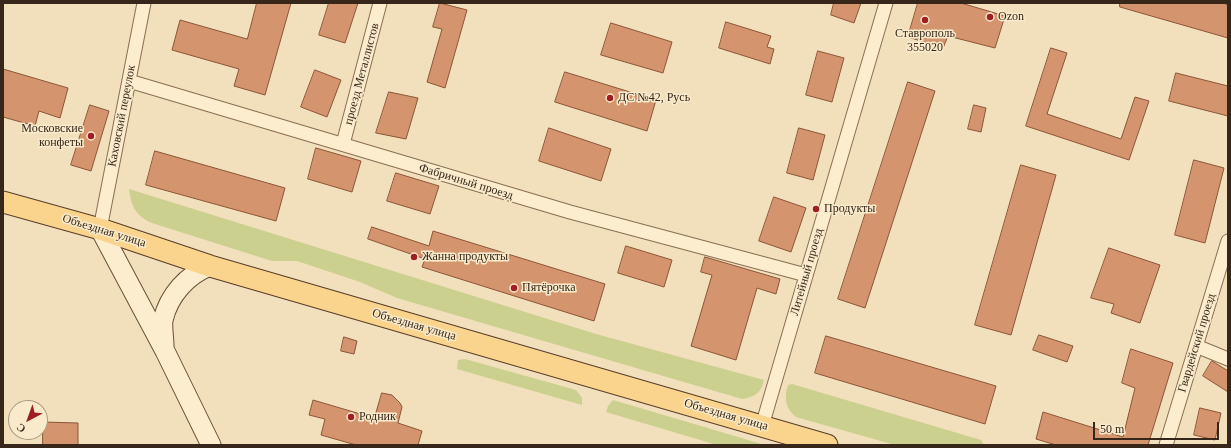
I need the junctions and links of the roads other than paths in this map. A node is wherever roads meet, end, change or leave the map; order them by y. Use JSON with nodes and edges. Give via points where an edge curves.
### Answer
{"nodes":[{"id":1,"x":144,"y":3,"type":"edge"},
{"id":2,"x":380,"y":3,"type":"edge"},
{"id":3,"x":886,"y":3,"type":"edge"},
{"id":4,"x":129,"y":81,"type":"junction"},
{"id":5,"x":343,"y":144,"type":"junction"},
{"id":6,"x":3,"y":202,"type":"edge"},
{"id":7,"x":100,"y":229,"type":"junction"},
{"id":8,"x":1228,"y":241,"type":"edge"},
{"id":9,"x":210,"y":266,"type":"junction"},
{"id":10,"x":806,"y":275,"type":"junction"},
{"id":11,"x":1196,"y":346,"type":"junction"},
{"id":12,"x":165,"y":351,"type":"junction"},
{"id":13,"x":1228,"y":359,"type":"edge"},
{"id":14,"x":762,"y":426,"type":"junction"},
{"id":15,"x":211,"y":445,"type":"edge"},
{"id":16,"x":827,"y":445,"type":"edge"},
{"id":17,"x":1166,"y":445,"type":"edge"}],
"edges":[{"from":1,"to":4,"type":"street","name":"Каховский переулок"},
{"from":2,"to":5,"type":"street","name":"проезд Металлистов"},
{"from":3,"to":10,"type":"street","name":"Литейный проезд"},
{"from":4,"to":5,"type":"street","name":"Фабричный проезд"},
{"from":4,"to":7,"type":"street","name":"Каховский переулок"},
{"from":5,"to":10,"type":"street","name":"Фабричный проезд","via":[[570,212]]},
{"from":6,"to":7,"type":"main road","name":"Объездная улица"},
{"from":7,"to":9,"type":"main road","name":"Объездная улица"},
{"from":7,"to":12,"type":"main road"},
{"from":8,"to":11,"type":"street","name":"Гвардейский проезд"},
{"from":9,"to":12,"type":"main road","via":[[197,271],[176,293],[163,322]]},
{"from":9,"to":14,"type":"main road","name":"Объездная улица"},
{"from":10,"to":14,"type":"street","name":"Литейный проезд"},
{"from":11,"to":13,"type":"street"},
{"from":11,"to":17,"type":"street","name":"Гвардейский проезд"},
{"from":12,"to":15,"type":"main road"},
{"from":14,"to":16,"type":"main road","name":"Объездная улица"}]}
